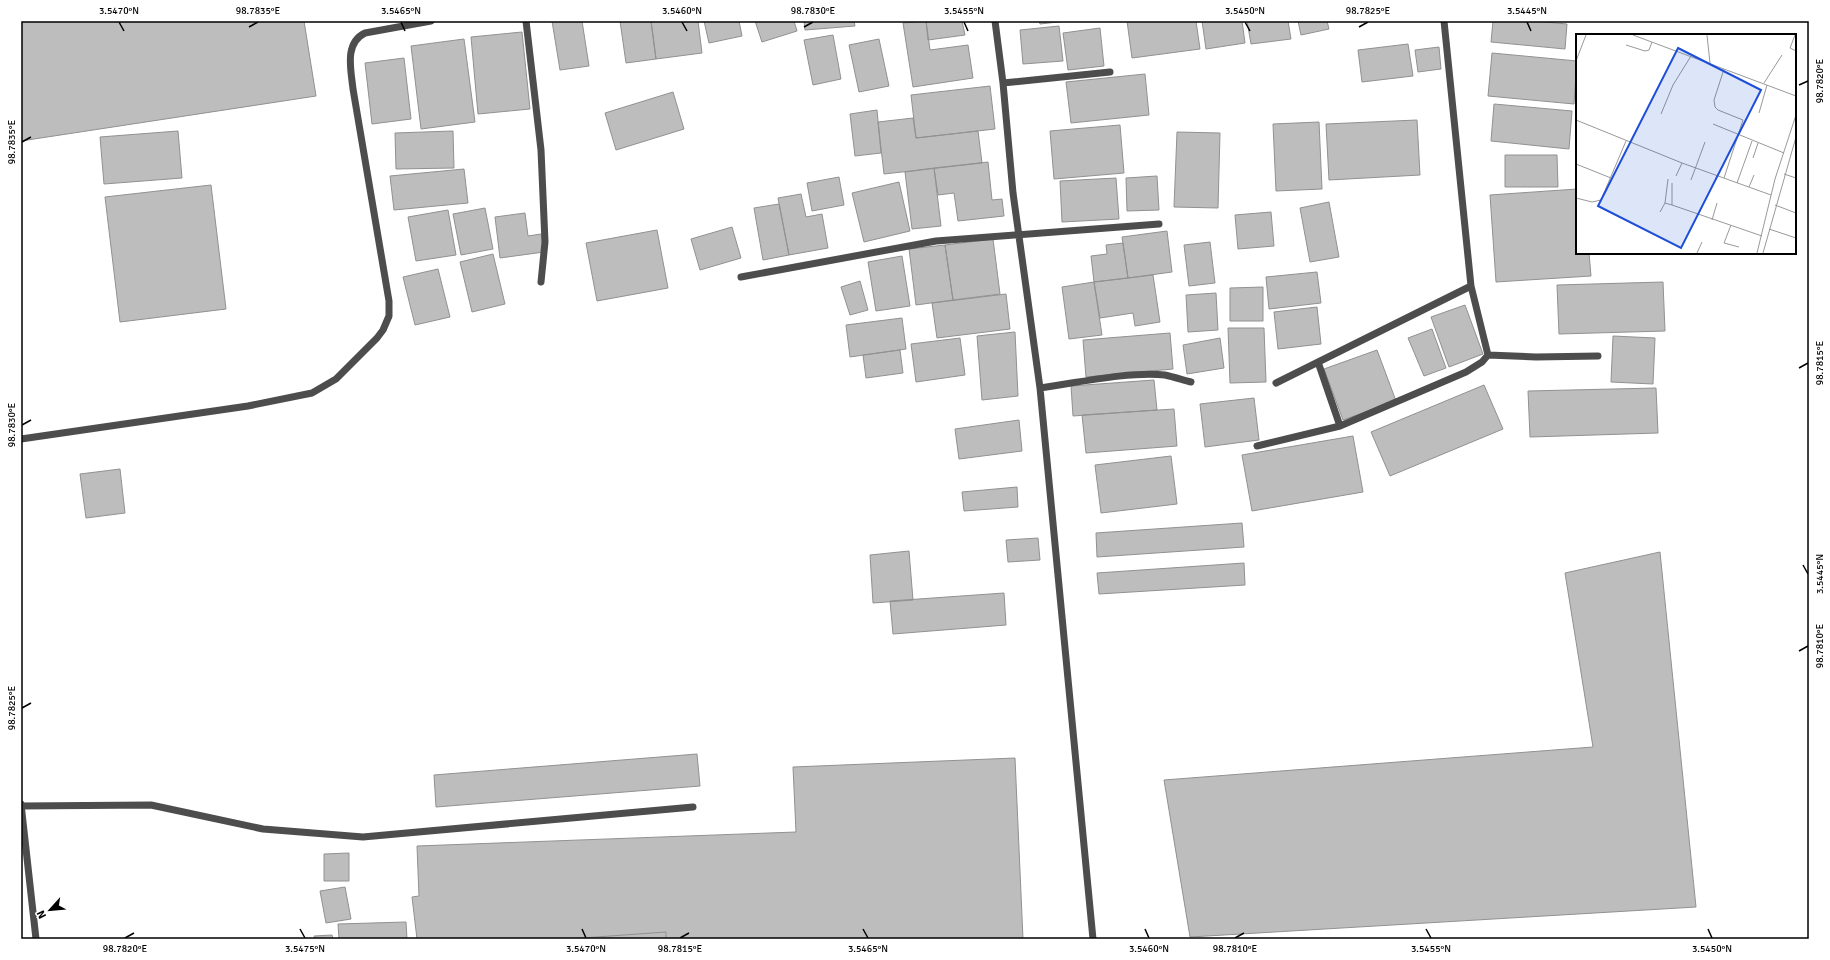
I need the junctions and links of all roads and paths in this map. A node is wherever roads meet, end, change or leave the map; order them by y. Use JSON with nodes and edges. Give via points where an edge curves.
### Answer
{"nodes":[{"id":1,"x":431,"y":21,"type":"edge"},
{"id":2,"x":526,"y":21,"type":"edge"},
{"id":3,"x":994,"y":21,"type":"edge"},
{"id":4,"x":1444,"y":21,"type":"edge"},
{"id":5,"x":1110,"y":72,"type":"dead end"},
{"id":6,"x":1003,"y":83,"type":"junction"},
{"id":7,"x":1159,"y":224,"type":"dead end"},
{"id":8,"x":1019,"y":236,"type":"junction"},
{"id":9,"x":740,"y":276,"type":"dead end"},
{"id":10,"x":541,"y":282,"type":"dead end"},
{"id":11,"x":1471,"y":286,"type":"junction"},
{"id":12,"x":1488,"y":355,"type":"junction"},
{"id":13,"x":1598,"y":356,"type":"dead end"},
{"id":14,"x":1318,"y":362,"type":"junction"},
{"id":15,"x":1191,"y":382,"type":"dead end"},
{"id":16,"x":1276,"y":383,"type":"dead end"},
{"id":17,"x":1040,"y":388,"type":"junction"},
{"id":18,"x":1340,"y":426,"type":"junction"},
{"id":19,"x":21,"y":439,"type":"edge"},
{"id":20,"x":1258,"y":446,"type":"dead end"},
{"id":21,"x":21,"y":805,"type":"edge"},
{"id":22,"x":693,"y":807,"type":"dead end"},
{"id":23,"x":36,"y":939,"type":"edge"},
{"id":24,"x":1093,"y":939,"type":"edge"}],
"edges":[{"from":1,"to":19,"type":"street","via":[[365,33],[356,39],[350,58],[389,301],[389,316],[383,330],[369,346],[336,379],[312,393],[248,406]]},
{"from":2,"to":10,"type":"street","via":[[541,150],[546,242]]},
{"from":3,"to":6,"type":"street"},
{"from":4,"to":11,"type":"street"},
{"from":5,"to":6,"type":"street"},
{"from":6,"to":8,"type":"street"},
{"from":7,"to":8,"type":"street"},
{"from":8,"to":9,"type":"street","via":[[936,241]]},
{"from":8,"to":17,"type":"street"},
{"from":11,"to":12,"type":"street"},
{"from":11,"to":14,"type":"street"},
{"from":12,"to":13,"type":"street"},
{"from":12,"to":18,"type":"street","via":[[1466,372]]},
{"from":14,"to":16,"type":"street"},
{"from":14,"to":18,"type":"street"},
{"from":15,"to":17,"type":"street","via":[[1164,375],[1123,376]]},
{"from":17,"to":24,"type":"street"},
{"from":18,"to":20,"type":"street"},
{"from":21,"to":22,"type":"street","via":[[151,805],[262,829],[363,837]]},
{"from":21,"to":23,"type":"street"}]}
